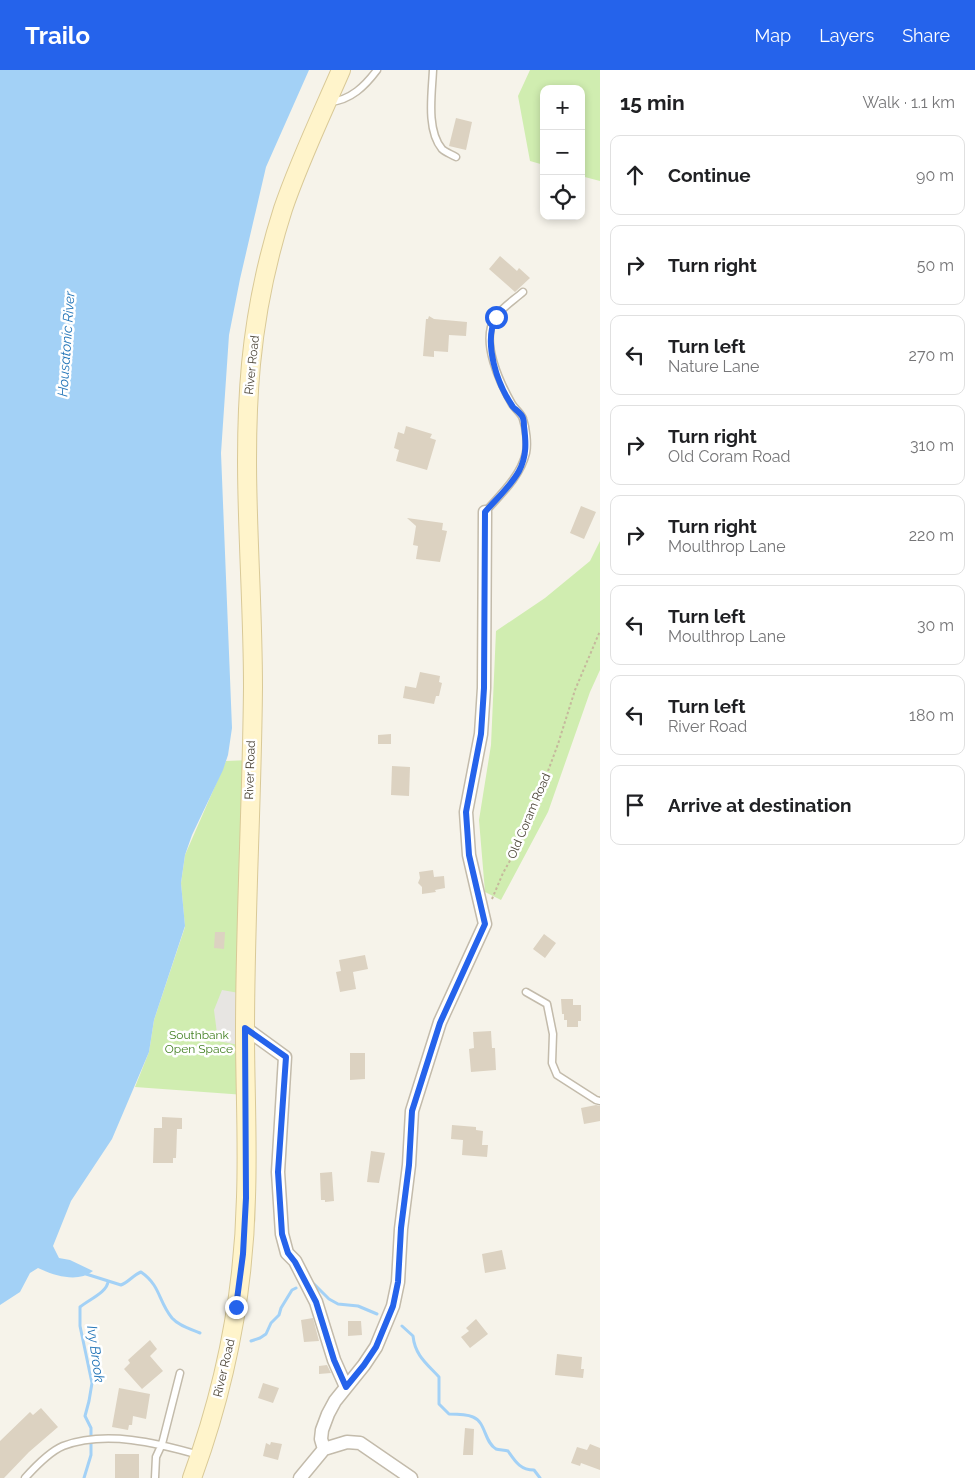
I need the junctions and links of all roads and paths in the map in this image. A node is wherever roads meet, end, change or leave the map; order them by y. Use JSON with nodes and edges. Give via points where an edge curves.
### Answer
{"nodes":[{"id":1,"x":341,"y":70,"type":"edge"},
{"id":2,"x":377,"y":70,"type":"edge"},
{"id":3,"x":433,"y":70,"type":"edge"},
{"id":4,"x":327,"y":102,"type":"junction"},
{"id":5,"x":456,"y":157,"type":"dead end"},
{"id":6,"x":522,"y":292,"type":"dead end"},
{"id":7,"x":485,"y":512,"type":"joint"},
{"id":8,"x":600,"y":631,"type":"edge"},
{"id":9,"x":485,"y":924,"type":"junction"},
{"id":10,"x":526,"y":992,"type":"dead end"},
{"id":11,"x":245,"y":1028,"type":"junction"},
{"id":12,"x":600,"y":1101,"type":"edge"},
{"id":13,"x":180,"y":1373,"type":"dead end"},
{"id":14,"x":346,"y":1387,"type":"junction"},
{"id":15,"x":162,"y":1444,"type":"junction"},
{"id":16,"x":324,"y":1449,"type":"junction"},
{"id":17,"x":201,"y":1455,"type":"junction"},
{"id":18,"x":25,"y":1478,"type":"edge"},
{"id":19,"x":155,"y":1478,"type":"edge"},
{"id":20,"x":192,"y":1478,"type":"edge"},
{"id":21,"x":300,"y":1478,"type":"edge"},
{"id":22,"x":411,"y":1478,"type":"edge"}],
"edges":[{"from":1,"to":4,"type":"main road","name":"River Road"},
{"from":2,"to":4,"type":"lane","via":[[369,81],[347,98]]},
{"from":3,"to":5,"type":"lane","via":[[430,108],[437,140],[443,150]]},
{"from":4,"to":11,"type":"main road","name":"River Road","via":[[304,154],[271,252],[251,362],[247,464],[253,686]]},
{"from":6,"to":7,"type":"lane","via":[[496,317],[491,326],[490,341],[501,382],[523,418],[526,452],[519,471]]},
{"from":7,"to":9,"type":"street","via":[[484,697],[481,734],[466,812],[469,855]]},
{"from":8,"to":9,"type":"path","name":"Old Coram Road","via":[[575,690],[534,809],[495,889]]},
{"from":9,"to":14,"type":"street","via":[[440,1023],[412,1111],[398,1282],[393,1306],[376,1347]]},
{"from":10,"to":12,"type":"lane","via":[[547,1004],[553,1034],[552,1063],[557,1075]]},
{"from":11,"to":14,"type":"street","via":[[286,1057],[278,1172],[282,1234],[288,1253],[316,1302]]},
{"from":11,"to":17,"type":"main road","name":"River Road","via":[[246,1198],[243,1254],[230,1342]]},
{"from":13,"to":15,"type":"lane"},
{"from":14,"to":16,"type":"street","via":[[328,1414],[322,1430]]},
{"from":15,"to":17,"type":"lane"},
{"from":15,"to":18,"type":"lane","via":[[85,1440],[62,1447]]},
{"from":15,"to":19,"type":"lane","via":[[156,1457]]},
{"from":16,"to":21,"type":"street"},
{"from":16,"to":22,"type":"street","via":[[347,1442],[360,1443]]},
{"from":17,"to":20,"type":"main road","name":"River Road"}]}
